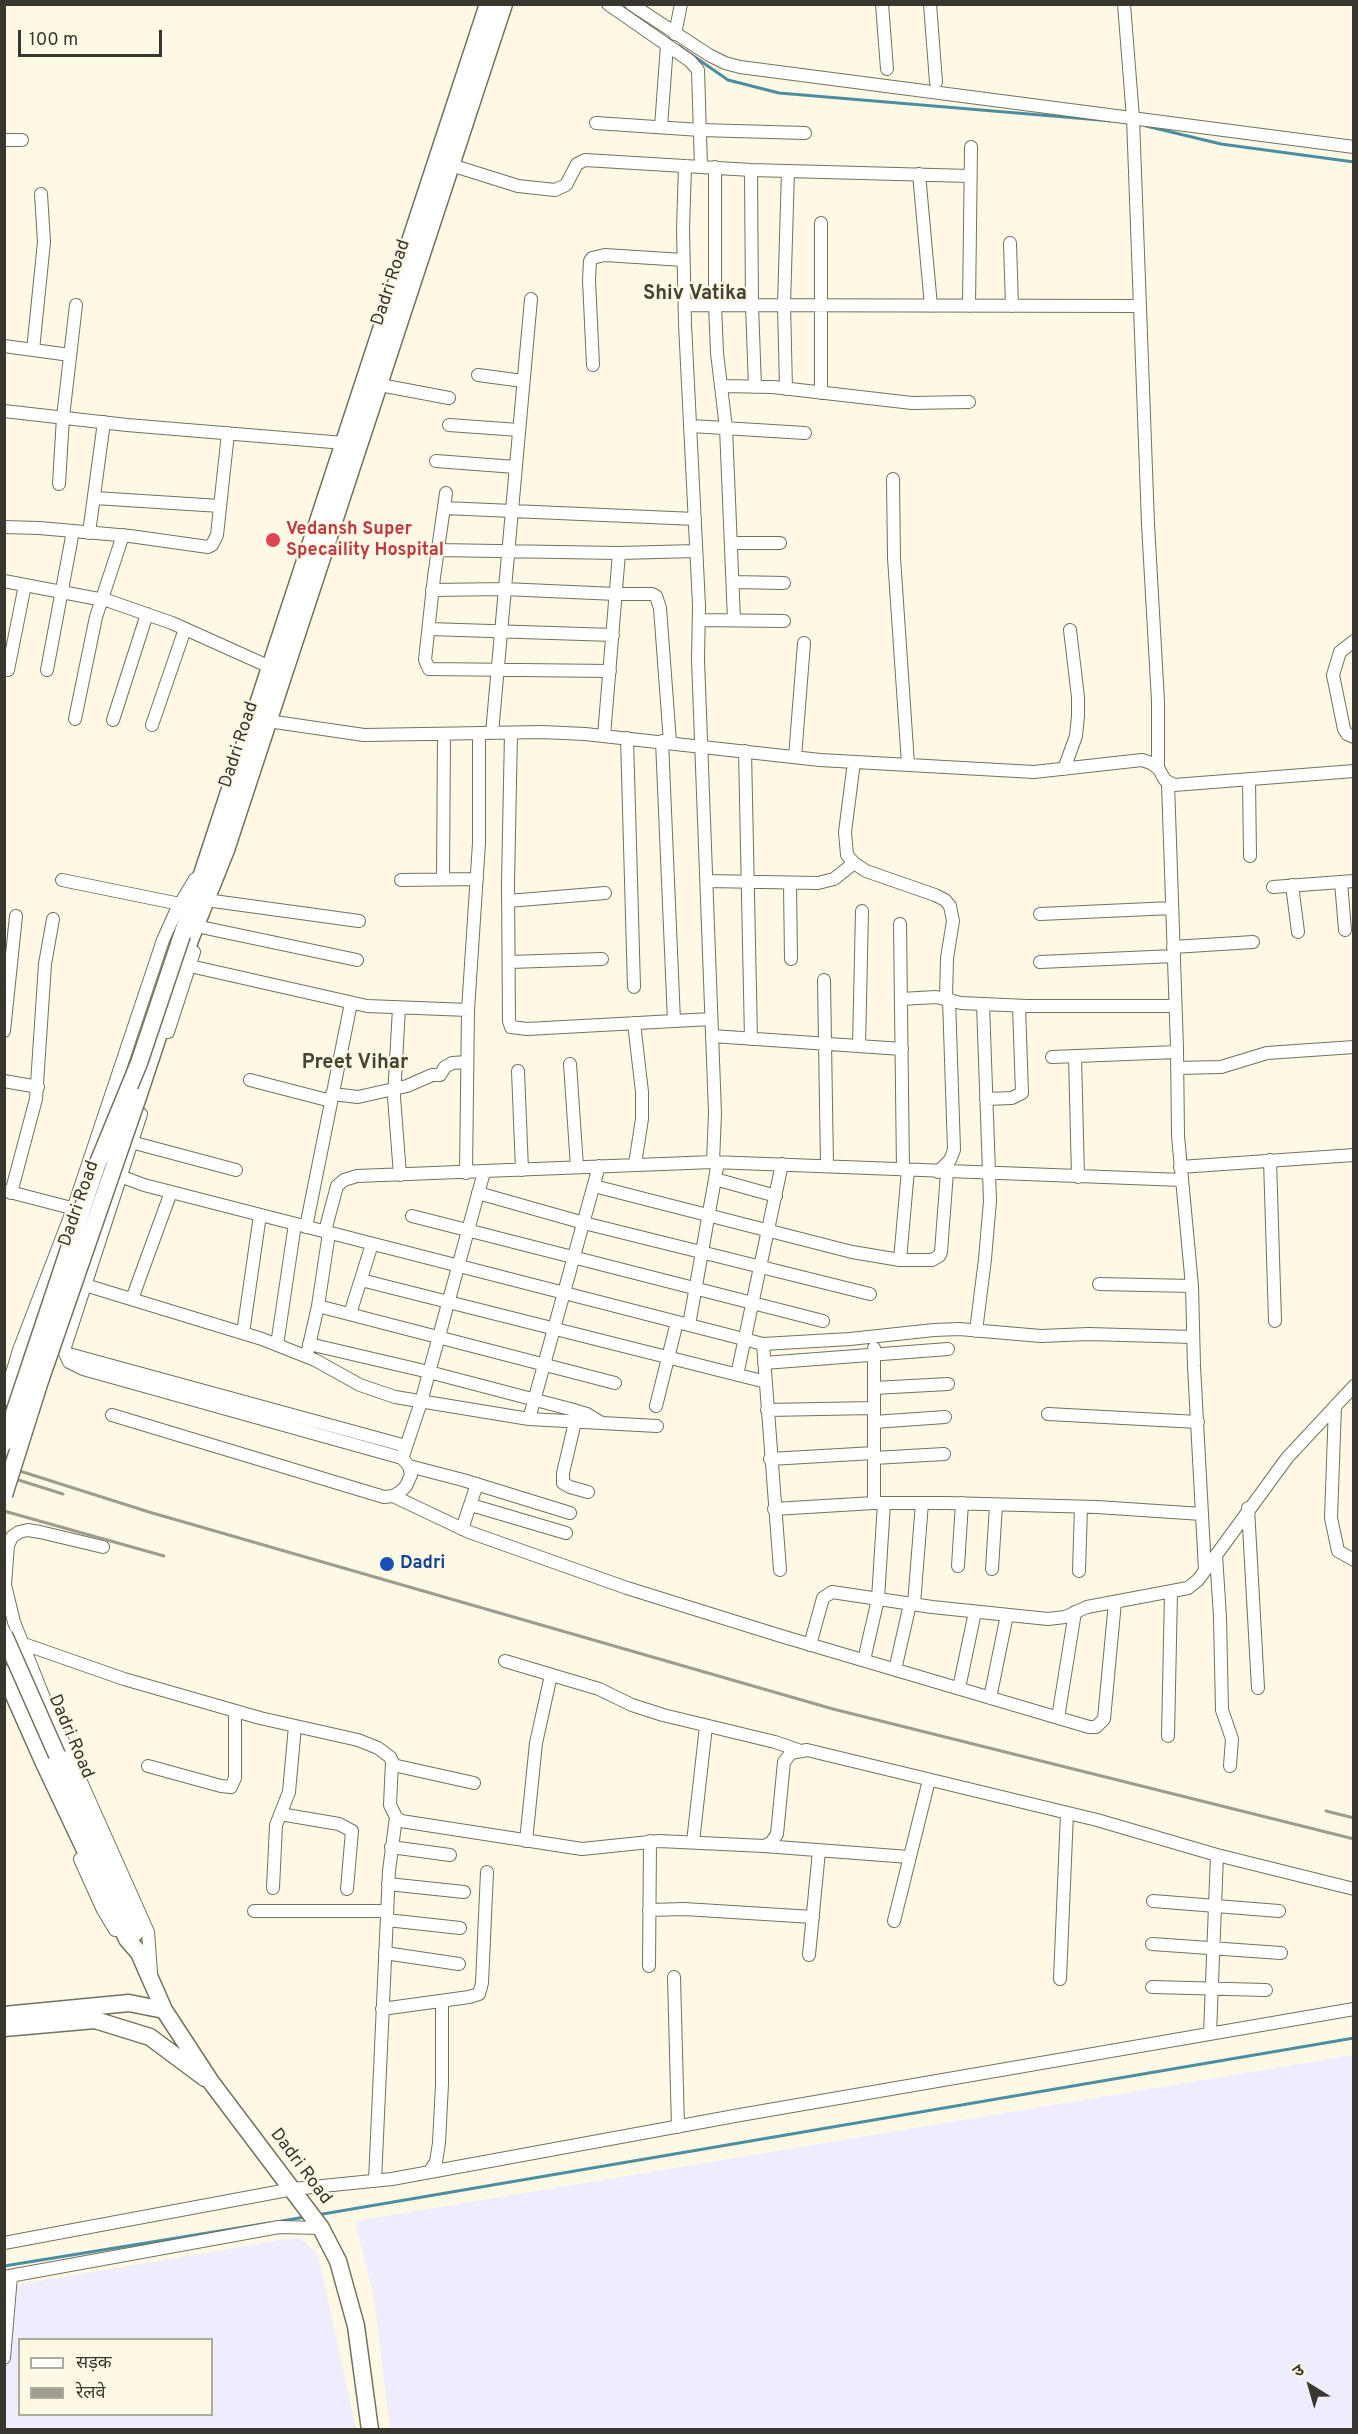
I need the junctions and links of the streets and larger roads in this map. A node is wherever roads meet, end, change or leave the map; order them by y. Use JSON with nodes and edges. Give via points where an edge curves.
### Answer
{"nodes":[{"id":1,"x":488,"y":4,"type":"edge"},
{"id":2,"x":504,"y":4,"type":"edge"},
{"id":3,"x":608,"y":4,"type":"edge"},
{"id":4,"x":631,"y":4,"type":"edge"},
{"id":5,"x":681,"y":4,"type":"edge"},
{"id":6,"x":882,"y":4,"type":"edge"},
{"id":7,"x":930,"y":4,"type":"edge"},
{"id":8,"x":1124,"y":4,"type":"edge"},
{"id":9,"x":675,"y":34,"type":"junction"},
{"id":10,"x":667,"y":45,"type":"junction"},
{"id":11,"x":887,"y":69,"type":"dead end"},
{"id":12,"x":936,"y":82,"type":"dead end"},
{"id":13,"x":1133,"y":122,"type":"junction"},
{"id":14,"x":596,"y":123,"type":"dead end"},
{"id":15,"x":661,"y":127,"type":"junction"},
{"id":16,"x":700,"y":130,"type":"junction"},
{"id":17,"x":805,"y":133,"type":"dead end"},
{"id":18,"x":4,"y":140,"type":"edge"},
{"id":19,"x":22,"y":140,"type":"dead end"},
{"id":20,"x":971,"y":147,"type":"dead end"},
{"id":21,"x":1353,"y":147,"type":"edge"},
{"id":22,"x":451,"y":165,"type":"junction"},
{"id":23,"x":685,"y":166,"type":"junction"},
{"id":24,"x":701,"y":167,"type":"junction"},
{"id":25,"x":715,"y":168,"type":"junction"},
{"id":26,"x":751,"y":170,"type":"junction"},
{"id":27,"x":788,"y":171,"type":"junction"},
{"id":28,"x":919,"y":174,"type":"junction"},
{"id":29,"x":970,"y":176,"type":"junction"},
{"id":30,"x":41,"y":194,"type":"dead end"},
{"id":31,"x":821,"y":224,"type":"dead end"},
{"id":32,"x":1010,"y":243,"type":"dead end"},
{"id":33,"x":683,"y":260,"type":"junction"},
{"id":34,"x":531,"y":299,"type":"dead end"},
{"id":35,"x":76,"y":305,"type":"dead end"},
{"id":36,"x":685,"y":305,"type":"junction"},
{"id":37,"x":715,"y":305,"type":"junction"},
{"id":38,"x":752,"y":305,"type":"junction"},
{"id":39,"x":784,"y":305,"type":"junction"},
{"id":40,"x":821,"y":305,"type":"junction"},
{"id":41,"x":931,"y":306,"type":"junction"},
{"id":42,"x":969,"y":306,"type":"junction"},
{"id":43,"x":1012,"y":306,"type":"junction"},
{"id":44,"x":1140,"y":306,"type":"junction"},
{"id":45,"x":4,"y":346,"type":"edge"},
{"id":46,"x":33,"y":350,"type":"junction"},
{"id":47,"x":70,"y":355,"type":"junction"},
{"id":48,"x":593,"y":364,"type":"dead end"},
{"id":49,"x":478,"y":375,"type":"dead end"},
{"id":50,"x":523,"y":381,"type":"junction"},
{"id":51,"x":380,"y":385,"type":"junction"},
{"id":52,"x":722,"y":386,"type":"junction"},
{"id":53,"x":755,"y":387,"type":"junction"},
{"id":54,"x":786,"y":388,"type":"junction"},
{"id":55,"x":821,"y":393,"type":"junction"},
{"id":56,"x":449,"y":398,"type":"dead end"},
{"id":57,"x":969,"y":402,"type":"dead end"},
{"id":58,"x":4,"y":411,"type":"edge"},
{"id":59,"x":63,"y":417,"type":"junction"},
{"id":60,"x":104,"y":422,"type":"junction"},
{"id":61,"x":449,"y":425,"type":"dead end"},
{"id":62,"x":691,"y":426,"type":"junction"},
{"id":63,"x":726,"y":428,"type":"junction"},
{"id":64,"x":519,"y":430,"type":"junction"},
{"id":65,"x":228,"y":433,"type":"junction"},
{"id":66,"x":805,"y":433,"type":"dead end"},
{"id":67,"x":344,"y":443,"type":"junction"},
{"id":68,"x":436,"y":461,"type":"dead end"},
{"id":69,"x":515,"y":467,"type":"junction"},
{"id":70,"x":893,"y":479,"type":"dead end"},
{"id":71,"x":59,"y":484,"type":"dead end"},
{"id":72,"x":446,"y":493,"type":"dead end"},
{"id":73,"x":94,"y":498,"type":"junction"},
{"id":74,"x":220,"y":506,"type":"junction"},
{"id":75,"x":444,"y":508,"type":"junction"},
{"id":76,"x":510,"y":512,"type":"junction"},
{"id":77,"x":695,"y":519,"type":"junction"},
{"id":78,"x":4,"y":527,"type":"edge"},
{"id":79,"x":72,"y":531,"type":"junction"},
{"id":80,"x":89,"y":533,"type":"junction"},
{"id":81,"x":123,"y":535,"type":"junction"},
{"id":82,"x":731,"y":543,"type":"junction"},
{"id":83,"x":780,"y":543,"type":"dead end"},
{"id":84,"x":438,"y":550,"type":"junction"},
{"id":85,"x":696,"y":551,"type":"junction"},
{"id":86,"x":507,"y":552,"type":"junction"},
{"id":87,"x":619,"y":553,"type":"junction"},
{"id":88,"x":4,"y":581,"type":"edge"},
{"id":89,"x":733,"y":582,"type":"junction"},
{"id":90,"x":784,"y":583,"type":"dead end"},
{"id":91,"x":25,"y":585,"type":"junction"},
{"id":92,"x":504,"y":589,"type":"junction"},
{"id":93,"x":432,"y":590,"type":"junction"},
{"id":94,"x":62,"y":591,"type":"junction"},
{"id":95,"x":616,"y":594,"type":"junction"},
{"id":96,"x":101,"y":599,"type":"junction"},
{"id":97,"x":147,"y":614,"type":"junction"},
{"id":98,"x":699,"y":620,"type":"junction"},
{"id":99,"x":734,"y":620,"type":"junction"},
{"id":100,"x":784,"y":621,"type":"dead end"},
{"id":101,"x":185,"y":629,"type":"junction"},
{"id":102,"x":429,"y":629,"type":"junction"},
{"id":103,"x":501,"y":630,"type":"junction"},
{"id":104,"x":1070,"y":630,"type":"dead end"},
{"id":105,"x":613,"y":635,"type":"junction"},
{"id":106,"x":1353,"y":641,"type":"edge"},
{"id":107,"x":804,"y":643,"type":"dead end"},
{"id":108,"x":270,"y":667,"type":"junction"},
{"id":109,"x":8,"y":670,"type":"dead end"},
{"id":110,"x":46,"y":670,"type":"dead end"},
{"id":111,"x":497,"y":671,"type":"junction"},
{"id":112,"x":610,"y":671,"type":"junction"},
{"id":113,"x":75,"y":718,"type":"dead end"},
{"id":114,"x":113,"y":720,"type":"dead end"},
{"id":115,"x":268,"y":722,"type":"junction"},
{"id":116,"x":152,"y":725,"type":"dead end"},
{"id":117,"x":486,"y":733,"type":"junction"},
{"id":118,"x":511,"y":733,"type":"junction"},
{"id":119,"x":444,"y":734,"type":"junction"},
{"id":120,"x":604,"y":736,"type":"junction"},
{"id":121,"x":1353,"y":737,"type":"edge"},
{"id":122,"x":627,"y":738,"type":"junction"},
{"id":123,"x":666,"y":742,"type":"junction"},
{"id":124,"x":702,"y":746,"type":"junction"},
{"id":125,"x":745,"y":751,"type":"junction"},
{"id":126,"x":795,"y":757,"type":"junction"},
{"id":127,"x":855,"y":762,"type":"junction"},
{"id":128,"x":908,"y":764,"type":"junction"},
{"id":129,"x":1158,"y":768,"type":"junction"},
{"id":130,"x":1064,"y":769,"type":"junction"},
{"id":131,"x":1353,"y":771,"type":"edge"},
{"id":132,"x":1249,"y":779,"type":"junction"},
{"id":133,"x":1168,"y":783,"type":"junction"},
{"id":134,"x":1250,"y":856,"type":"dead end"},
{"id":135,"x":206,"y":860,"type":"junction"},
{"id":136,"x":854,"y":863,"type":"junction"},
{"id":137,"x":444,"y":879,"type":"junction"},
{"id":138,"x":477,"y":879,"type":"junction"},
{"id":139,"x":62,"y":880,"type":"dead end"},
{"id":140,"x":400,"y":880,"type":"dead end"},
{"id":141,"x":707,"y":881,"type":"junction"},
{"id":142,"x":1347,"y":881,"type":"edge"},
{"id":143,"x":747,"y":883,"type":"junction"},
{"id":144,"x":790,"y":885,"type":"junction"},
{"id":145,"x":1292,"y":885,"type":"junction"},
{"id":146,"x":1273,"y":887,"type":"dead end"},
{"id":147,"x":605,"y":893,"type":"dead end"},
{"id":148,"x":206,"y":900,"type":"junction"},
{"id":149,"x":508,"y":901,"type":"junction"},
{"id":150,"x":180,"y":904,"type":"junction"},
{"id":151,"x":1172,"y":908,"type":"junction"},
{"id":152,"x":862,"y":911,"type":"dead end"},
{"id":153,"x":1040,"y":914,"type":"dead end"},
{"id":154,"x":16,"y":916,"type":"dead end"},
{"id":155,"x":53,"y":919,"type":"dead end"},
{"id":156,"x":359,"y":921,"type":"dead end"},
{"id":157,"x":900,"y":924,"type":"dead end"},
{"id":158,"x":193,"y":930,"type":"junction"},
{"id":159,"x":1345,"y":930,"type":"dead end"},
{"id":160,"x":1298,"y":932,"type":"dead end"},
{"id":161,"x":9,"y":937,"type":"edge"},
{"id":162,"x":1253,"y":942,"type":"dead end"},
{"id":163,"x":1173,"y":952,"type":"junction"},
{"id":164,"x":602,"y":959,"type":"dead end"},
{"id":165,"x":357,"y":960,"type":"dead end"},
{"id":166,"x":791,"y":960,"type":"dead end"},
{"id":167,"x":508,"y":962,"type":"junction"},
{"id":168,"x":1040,"y":962,"type":"dead end"},
{"id":169,"x":190,"y":966,"type":"junction"},
{"id":170,"x":824,"y":980,"type":"dead end"},
{"id":171,"x":634,"y":987,"type":"dead end"},
{"id":172,"x":947,"y":998,"type":"junction"},
{"id":173,"x":901,"y":999,"type":"junction"},
{"id":174,"x":351,"y":1003,"type":"junction"},
{"id":175,"x":983,"y":1004,"type":"junction"},
{"id":176,"x":1019,"y":1006,"type":"junction"},
{"id":177,"x":1175,"y":1006,"type":"junction"},
{"id":178,"x":399,"y":1008,"type":"junction"},
{"id":179,"x":6,"y":1009,"type":"edge"},
{"id":180,"x":468,"y":1010,"type":"junction"},
{"id":181,"x":711,"y":1019,"type":"junction"},
{"id":182,"x":674,"y":1021,"type":"junction"},
{"id":183,"x":634,"y":1023,"type":"junction"},
{"id":184,"x":4,"y":1031,"type":"edge"},
{"id":185,"x":712,"y":1036,"type":"junction"},
{"id":186,"x":751,"y":1039,"type":"junction"},
{"id":187,"x":825,"y":1043,"type":"junction"},
{"id":188,"x":860,"y":1046,"type":"junction"},
{"id":189,"x":1353,"y":1047,"type":"edge"},
{"id":190,"x":902,"y":1049,"type":"junction"},
{"id":191,"x":1177,"y":1052,"type":"junction"},
{"id":192,"x":1075,"y":1056,"type":"junction"},
{"id":193,"x":1052,"y":1057,"type":"dead end"},
{"id":194,"x":467,"y":1062,"type":"junction"},
{"id":195,"x":570,"y":1064,"type":"dead end"},
{"id":196,"x":1177,"y":1068,"type":"junction"},
{"id":197,"x":518,"y":1071,"type":"dead end"},
{"id":198,"x":4,"y":1080,"type":"edge"},
{"id":199,"x":250,"y":1080,"type":"dead end"},
{"id":200,"x":38,"y":1087,"type":"junction"},
{"id":201,"x":394,"y":1088,"type":"junction"},
{"id":202,"x":332,"y":1097,"type":"junction"},
{"id":203,"x":986,"y":1099,"type":"junction"},
{"id":204,"x":131,"y":1142,"type":"junction"},
{"id":205,"x":1353,"y":1155,"type":"edge"},
{"id":206,"x":1270,"y":1160,"type":"junction"},
{"id":207,"x":715,"y":1162,"type":"junction"},
{"id":208,"x":635,"y":1164,"type":"junction"},
{"id":209,"x":782,"y":1164,"type":"junction"},
{"id":210,"x":599,"y":1166,"type":"junction"},
{"id":211,"x":827,"y":1166,"type":"junction"},
{"id":212,"x":577,"y":1167,"type":"junction"},
{"id":213,"x":236,"y":1170,"type":"dead end"},
{"id":214,"x":522,"y":1170,"type":"junction"},
{"id":215,"x":905,"y":1170,"type":"junction"},
{"id":216,"x":484,"y":1172,"type":"junction"},
{"id":217,"x":942,"y":1172,"type":"junction"},
{"id":218,"x":466,"y":1173,"type":"junction"},
{"id":219,"x":1181,"y":1173,"type":"junction"},
{"id":220,"x":990,"y":1174,"type":"junction"},
{"id":221,"x":400,"y":1175,"type":"junction"},
{"id":222,"x":120,"y":1176,"type":"junction"},
{"id":223,"x":1078,"y":1177,"type":"junction"},
{"id":224,"x":715,"y":1179,"type":"junction"},
{"id":225,"x":594,"y":1186,"type":"junction"},
{"id":226,"x":8,"y":1192,"type":"edge"},
{"id":227,"x":171,"y":1192,"type":"junction"},
{"id":228,"x":478,"y":1193,"type":"junction"},
{"id":229,"x":776,"y":1196,"type":"junction"},
{"id":230,"x":73,"y":1209,"type":"junction"},
{"id":231,"x":260,"y":1215,"type":"junction"},
{"id":232,"x":412,"y":1216,"type":"dead end"},
{"id":233,"x":708,"y":1216,"type":"junction"},
{"id":234,"x":106,"y":1218,"type":"junction"},
{"id":235,"x":584,"y":1223,"type":"junction"},
{"id":236,"x":300,"y":1226,"type":"junction"},
{"id":237,"x":468,"y":1230,"type":"junction"},
{"id":238,"x":768,"y":1231,"type":"junction"},
{"id":239,"x":327,"y":1232,"type":"junction"},
{"id":240,"x":372,"y":1244,"type":"junction"},
{"id":241,"x":702,"y":1252,"type":"junction"},
{"id":242,"x":575,"y":1258,"type":"junction"},
{"id":243,"x":900,"y":1260,"type":"junction"},
{"id":244,"x":459,"y":1265,"type":"junction"},
{"id":245,"x":759,"y":1267,"type":"junction"},
{"id":246,"x":361,"y":1280,"type":"junction"},
{"id":247,"x":1099,"y":1284,"type":"dead end"},
{"id":248,"x":85,"y":1285,"type":"junction"},
{"id":249,"x":1192,"y":1286,"type":"junction"},
{"id":250,"x":695,"y":1288,"type":"junction"},
{"id":251,"x":565,"y":1293,"type":"junction"},
{"id":252,"x":870,"y":1294,"type":"dead end"},
{"id":253,"x":132,"y":1299,"type":"junction"},
{"id":254,"x":449,"y":1300,"type":"junction"},
{"id":255,"x":752,"y":1303,"type":"junction"},
{"id":256,"x":318,"y":1306,"type":"junction"},
{"id":257,"x":350,"y":1314,"type":"junction"},
{"id":258,"x":823,"y":1321,"type":"dead end"},
{"id":259,"x":1275,"y":1321,"type":"dead end"},
{"id":260,"x":683,"y":1324,"type":"junction"},
{"id":261,"x":554,"y":1330,"type":"junction"},
{"id":262,"x":976,"y":1331,"type":"junction"},
{"id":263,"x":243,"y":1333,"type":"junction"},
{"id":264,"x":874,"y":1336,"type":"junction"},
{"id":265,"x":439,"y":1337,"type":"junction"},
{"id":266,"x":1193,"y":1337,"type":"junction"},
{"id":267,"x":744,"y":1340,"type":"junction"},
{"id":268,"x":763,"y":1344,"type":"junction"},
{"id":269,"x":277,"y":1345,"type":"junction"},
{"id":270,"x":948,"y":1349,"type":"dead end"},
{"id":271,"x":308,"y":1350,"type":"junction"},
{"id":272,"x":874,"y":1355,"type":"junction"},
{"id":273,"x":668,"y":1358,"type":"junction"},
{"id":274,"x":764,"y":1362,"type":"junction"},
{"id":275,"x":545,"y":1364,"type":"junction"},
{"id":276,"x":429,"y":1372,"type":"junction"},
{"id":277,"x":737,"y":1375,"type":"junction"},
{"id":278,"x":766,"y":1382,"type":"junction"},
{"id":279,"x":615,"y":1383,"type":"dead end"},
{"id":280,"x":948,"y":1384,"type":"dead end"},
{"id":281,"x":1353,"y":1386,"type":"edge"},
{"id":282,"x":874,"y":1388,"type":"junction"},
{"id":283,"x":4,"y":1400,"type":"edge"},
{"id":284,"x":534,"y":1400,"type":"junction"},
{"id":285,"x":421,"y":1402,"type":"junction"},
{"id":286,"x":656,"y":1406,"type":"dead end"},
{"id":287,"x":1335,"y":1406,"type":"junction"},
{"id":288,"x":874,"y":1408,"type":"junction"},
{"id":289,"x":767,"y":1410,"type":"junction"},
{"id":290,"x":1048,"y":1414,"type":"dead end"},
{"id":291,"x":112,"y":1415,"type":"dead end"},
{"id":292,"x":945,"y":1417,"type":"dead end"},
{"id":293,"x":529,"y":1419,"type":"junction"},
{"id":294,"x":575,"y":1422,"type":"junction"},
{"id":295,"x":874,"y":1422,"type":"junction"},
{"id":296,"x":1198,"y":1422,"type":"junction"},
{"id":297,"x":604,"y":1424,"type":"junction"},
{"id":298,"x":657,"y":1426,"type":"dead end"},
{"id":299,"x":4,"y":1443,"type":"edge"},
{"id":300,"x":944,"y":1454,"type":"dead end"},
{"id":301,"x":874,"y":1455,"type":"junction"},
{"id":302,"x":406,"y":1457,"type":"junction"},
{"id":303,"x":770,"y":1459,"type":"junction"},
{"id":304,"x":477,"y":1484,"type":"junction"},
{"id":305,"x":588,"y":1492,"type":"dead end"},
{"id":306,"x":4,"y":1494,"type":"edge"},
{"id":307,"x":393,"y":1496,"type":"junction"},
{"id":308,"x":879,"y":1503,"type":"junction"},
{"id":309,"x":922,"y":1503,"type":"junction"},
{"id":310,"x":962,"y":1503,"type":"junction"},
{"id":311,"x":996,"y":1504,"type":"junction"},
{"id":312,"x":471,"y":1505,"type":"junction"},
{"id":313,"x":1081,"y":1507,"type":"junction"},
{"id":314,"x":1248,"y":1508,"type":"junction"},
{"id":315,"x":774,"y":1509,"type":"junction"},
{"id":316,"x":570,"y":1514,"type":"dead end"},
{"id":317,"x":1203,"y":1514,"type":"junction"},
{"id":318,"x":462,"y":1529,"type":"junction"},
{"id":319,"x":566,"y":1533,"type":"dead end"},
{"id":320,"x":103,"y":1547,"type":"dead end"},
{"id":321,"x":1216,"y":1555,"type":"junction"},
{"id":322,"x":1353,"y":1560,"type":"edge"},
{"id":323,"x":958,"y":1566,"type":"dead end"},
{"id":324,"x":992,"y":1569,"type":"dead end"},
{"id":325,"x":780,"y":1570,"type":"dead end"},
{"id":326,"x":1205,"y":1570,"type":"junction"},
{"id":327,"x":1079,"y":1571,"type":"dead end"},
{"id":328,"x":1171,"y":1592,"type":"junction"},
{"id":329,"x":878,"y":1599,"type":"junction"},
{"id":330,"x":1115,"y":1602,"type":"junction"},
{"id":331,"x":912,"y":1604,"type":"junction"},
{"id":332,"x":975,"y":1612,"type":"junction"},
{"id":333,"x":1075,"y":1612,"type":"junction"},
{"id":334,"x":1007,"y":1616,"type":"junction"},
{"id":335,"x":4,"y":1635,"type":"edge"},
{"id":336,"x":21,"y":1643,"type":"junction"},
{"id":337,"x":810,"y":1645,"type":"junction"},
{"id":338,"x":864,"y":1660,"type":"junction"},
{"id":339,"x":505,"y":1661,"type":"dead end"},
{"id":340,"x":896,"y":1670,"type":"junction"},
{"id":341,"x":4,"y":1673,"type":"edge"},
{"id":342,"x":551,"y":1675,"type":"junction"},
{"id":343,"x":4,"y":1686,"type":"edge"},
{"id":344,"x":959,"y":1688,"type":"junction"},
{"id":345,"x":1258,"y":1689,"type":"dead end"},
{"id":346,"x":990,"y":1698,"type":"junction"},
{"id":347,"x":235,"y":1711,"type":"junction"},
{"id":348,"x":1058,"y":1718,"type":"junction"},
{"id":349,"x":295,"y":1726,"type":"junction"},
{"id":350,"x":706,"y":1726,"type":"junction"},
{"id":351,"x":1168,"y":1736,"type":"dead end"},
{"id":352,"x":798,"y":1750,"type":"junction"},
{"id":353,"x":393,"y":1765,"type":"junction"},
{"id":354,"x":148,"y":1766,"type":"dead end"},
{"id":355,"x":1230,"y":1766,"type":"dead end"},
{"id":356,"x":929,"y":1780,"type":"junction"},
{"id":357,"x":474,"y":1783,"type":"dead end"},
{"id":358,"x":1067,"y":1813,"type":"junction"},
{"id":359,"x":280,"y":1814,"type":"junction"},
{"id":360,"x":396,"y":1817,"type":"junction"},
{"id":361,"x":526,"y":1840,"type":"junction"},
{"id":362,"x":650,"y":1841,"type":"junction"},
{"id":363,"x":693,"y":1842,"type":"junction"},
{"id":364,"x":764,"y":1846,"type":"junction"},
{"id":365,"x":391,"y":1847,"type":"junction"},
{"id":366,"x":819,"y":1851,"type":"junction"},
{"id":367,"x":450,"y":1855,"type":"dead end"},
{"id":368,"x":1217,"y":1855,"type":"junction"},
{"id":369,"x":909,"y":1857,"type":"junction"},
{"id":370,"x":487,"y":1872,"type":"dead end"},
{"id":371,"x":388,"y":1884,"type":"junction"},
{"id":372,"x":273,"y":1888,"type":"dead end"},
{"id":373,"x":1353,"y":1888,"type":"edge"},
{"id":374,"x":347,"y":1889,"type":"dead end"},
{"id":375,"x":464,"y":1892,"type":"dead end"},
{"id":376,"x":1153,"y":1901,"type":"dead end"},
{"id":377,"x":1215,"y":1905,"type":"junction"},
{"id":378,"x":649,"y":1910,"type":"junction"},
{"id":379,"x":254,"y":1911,"type":"dead end"},
{"id":380,"x":1280,"y":1911,"type":"dead end"},
{"id":381,"x":387,"y":1915,"type":"junction"},
{"id":382,"x":813,"y":1917,"type":"junction"},
{"id":383,"x":894,"y":1921,"type":"dead end"},
{"id":384,"x":459,"y":1928,"type":"dead end"},
{"id":385,"x":1152,"y":1944,"type":"dead end"},
{"id":386,"x":1214,"y":1947,"type":"junction"},
{"id":387,"x":385,"y":1953,"type":"junction"},
{"id":388,"x":1281,"y":1953,"type":"dead end"},
{"id":389,"x":810,"y":1955,"type":"dead end"},
{"id":390,"x":459,"y":1964,"type":"dead end"},
{"id":391,"x":145,"y":1966,"type":"junction"},
{"id":392,"x":649,"y":1966,"type":"dead end"},
{"id":393,"x":674,"y":1977,"type":"dead end"},
{"id":394,"x":1060,"y":1979,"type":"dead end"},
{"id":395,"x":1152,"y":1987,"type":"dead end"},
{"id":396,"x":1212,"y":1988,"type":"junction"},
{"id":397,"x":1266,"y":1990,"type":"dead end"},
{"id":398,"x":442,"y":2001,"type":"junction"},
{"id":399,"x":382,"y":2009,"type":"junction"},
{"id":400,"x":1353,"y":2009,"type":"edge"},
{"id":401,"x":164,"y":2010,"type":"junction"},
{"id":402,"x":4,"y":2015,"type":"edge"},
{"id":403,"x":4,"y":2028,"type":"edge"},
{"id":404,"x":1210,"y":2034,"type":"junction"},
{"id":405,"x":211,"y":2082,"type":"junction"},
{"id":406,"x":678,"y":2127,"type":"junction"},
{"id":407,"x":430,"y":2171,"type":"junction"},
{"id":408,"x":375,"y":2181,"type":"junction"},
{"id":409,"x":294,"y":2192,"type":"junction"},
{"id":410,"x":318,"y":2223,"type":"junction"},
{"id":411,"x":4,"y":2243,"type":"edge"},
{"id":412,"x":8,"y":2276,"type":"edge"},
{"id":413,"x":4,"y":2358,"type":"edge"},
{"id":414,"x":370,"y":2430,"type":"edge"}],
"edges":[{"from":1,"to":67,"type":"street","name":"Dadri Road"},
{"from":2,"to":22,"type":"street","name":"Dadri Road"},
{"from":3,"to":10,"type":"street"},
{"from":4,"to":9,"type":"street"},
{"from":5,"to":9,"type":"street"},
{"from":6,"to":11,"type":"street"},
{"from":7,"to":12,"type":"street"},
{"from":8,"to":13,"type":"street"},
{"from":9,"to":13,"type":"street","via":[[725,63],[740,67]]},
{"from":10,"to":15,"type":"street"},
{"from":10,"to":16,"type":"street","via":[[698,70]]},
{"from":13,"to":21,"type":"street"},
{"from":13,"to":44,"type":"street"},
{"from":14,"to":15,"type":"street"},
{"from":15,"to":16,"type":"street"},
{"from":16,"to":17,"type":"street"},
{"from":16,"to":24,"type":"street"},
{"from":18,"to":19,"type":"street"},
{"from":20,"to":29,"type":"street"},
{"from":22,"to":23,"type":"street","via":[[518,186],[555,190],[566,185],[573,169],[585,160]]},
{"from":22,"to":51,"type":"street","name":"Dadri Road"},
{"from":23,"to":24,"type":"street"},
{"from":23,"to":33,"type":"street"},
{"from":24,"to":25,"type":"street"},
{"from":25,"to":26,"type":"street"},
{"from":25,"to":37,"type":"street"},
{"from":26,"to":27,"type":"street"},
{"from":26,"to":38,"type":"street"},
{"from":27,"to":28,"type":"street"},
{"from":27,"to":39,"type":"street"},
{"from":28,"to":29,"type":"street"},
{"from":28,"to":41,"type":"street"},
{"from":29,"to":42,"type":"street"},
{"from":30,"to":46,"type":"street","via":[[44,242]]},
{"from":31,"to":40,"type":"street"},
{"from":32,"to":43,"type":"street"},
{"from":33,"to":36,"type":"street"},
{"from":33,"to":48,"type":"street","via":[[604,255],[592,258],[589,280]]},
{"from":34,"to":50,"type":"street"},
{"from":35,"to":47,"type":"street"},
{"from":36,"to":37,"type":"street"},
{"from":36,"to":62,"type":"street"},
{"from":37,"to":38,"type":"street"},
{"from":37,"to":52,"type":"street"},
{"from":38,"to":39,"type":"street"},
{"from":38,"to":53,"type":"street"},
{"from":39,"to":40,"type":"street"},
{"from":39,"to":54,"type":"street"},
{"from":40,"to":41,"type":"street"},
{"from":40,"to":55,"type":"street"},
{"from":41,"to":42,"type":"street"},
{"from":42,"to":43,"type":"street"},
{"from":43,"to":44,"type":"street"},
{"from":44,"to":129,"type":"street"},
{"from":45,"to":46,"type":"street"},
{"from":46,"to":47,"type":"street"},
{"from":47,"to":59,"type":"street"},
{"from":49,"to":50,"type":"street"},
{"from":50,"to":64,"type":"street"},
{"from":51,"to":56,"type":"street"},
{"from":51,"to":115,"type":"street","name":"Dadri Road"},
{"from":52,"to":53,"type":"street"},
{"from":52,"to":63,"type":"street"},
{"from":53,"to":54,"type":"street"},
{"from":54,"to":55,"type":"street"},
{"from":55,"to":57,"type":"street","via":[[912,403]]},
{"from":58,"to":59,"type":"street"},
{"from":59,"to":60,"type":"street"},
{"from":59,"to":71,"type":"street"},
{"from":60,"to":65,"type":"street"},
{"from":60,"to":73,"type":"street"},
{"from":61,"to":64,"type":"street"},
{"from":62,"to":63,"type":"street"},
{"from":62,"to":77,"type":"street"},
{"from":63,"to":66,"type":"street"},
{"from":63,"to":82,"type":"street"},
{"from":64,"to":69,"type":"street"},
{"from":65,"to":67,"type":"street"},
{"from":65,"to":74,"type":"street"},
{"from":67,"to":108,"type":"street","name":"Dadri Road"},
{"from":68,"to":69,"type":"street"},
{"from":69,"to":76,"type":"street"},
{"from":70,"to":128,"type":"street","via":[[894,558]]},
{"from":72,"to":75,"type":"street"},
{"from":73,"to":74,"type":"street"},
{"from":73,"to":80,"type":"street"},
{"from":74,"to":81,"type":"street","via":[[215,541],[208,547]]},
{"from":75,"to":76,"type":"street"},
{"from":75,"to":84,"type":"street"},
{"from":76,"to":77,"type":"street"},
{"from":76,"to":86,"type":"street"},
{"from":77,"to":85,"type":"street"},
{"from":78,"to":79,"type":"street"},
{"from":79,"to":80,"type":"street"},
{"from":79,"to":94,"type":"street"},
{"from":80,"to":81,"type":"street"},
{"from":81,"to":96,"type":"street"},
{"from":82,"to":83,"type":"street"},
{"from":82,"to":89,"type":"street"},
{"from":84,"to":86,"type":"street"},
{"from":84,"to":93,"type":"street"},
{"from":85,"to":87,"type":"street"},
{"from":85,"to":98,"type":"street"},
{"from":86,"to":87,"type":"street"},
{"from":86,"to":92,"type":"street"},
{"from":87,"to":95,"type":"street"},
{"from":88,"to":91,"type":"street"},
{"from":89,"to":90,"type":"street"},
{"from":89,"to":99,"type":"street"},
{"from":91,"to":94,"type":"street"},
{"from":91,"to":109,"type":"street"},
{"from":92,"to":93,"type":"street"},
{"from":92,"to":95,"type":"street"},
{"from":92,"to":103,"type":"street"},
{"from":93,"to":102,"type":"street"},
{"from":94,"to":96,"type":"street"},
{"from":94,"to":110,"type":"street"},
{"from":95,"to":105,"type":"street"},
{"from":95,"to":123,"type":"street","via":[[652,594],[658,600]]},
{"from":96,"to":97,"type":"street"},
{"from":96,"to":113,"type":"street"},
{"from":97,"to":101,"type":"street"},
{"from":97,"to":114,"type":"street"},
{"from":98,"to":99,"type":"street"},
{"from":98,"to":124,"type":"street"},
{"from":99,"to":100,"type":"street"},
{"from":101,"to":108,"type":"street"},
{"from":101,"to":116,"type":"street"},
{"from":102,"to":103,"type":"street"},
{"from":102,"to":111,"type":"street","via":[[425,660],[429,669]]},
{"from":103,"to":105,"type":"street"},
{"from":103,"to":111,"type":"street"},
{"from":104,"to":130,"type":"street","via":[[1078,717],[1076,736]]},
{"from":105,"to":112,"type":"street"},
{"from":106,"to":121,"type":"street","via":[[1340,652],[1333,675],[1344,729]]},
{"from":107,"to":126,"type":"street"},
{"from":108,"to":135,"type":"street","name":"Dadri Road"},
{"from":111,"to":112,"type":"street"},
{"from":111,"to":117,"type":"street"},
{"from":112,"to":120,"type":"street"},
{"from":115,"to":119,"type":"street","via":[[364,735]]},
{"from":115,"to":148,"type":"street","name":"Dadri Road"},
{"from":117,"to":118,"type":"street"},
{"from":117,"to":119,"type":"street"},
{"from":117,"to":138,"type":"street"},
{"from":118,"to":120,"type":"street"},
{"from":118,"to":149,"type":"street"},
{"from":119,"to":137,"type":"street"},
{"from":120,"to":122,"type":"street"},
{"from":122,"to":123,"type":"street"},
{"from":122,"to":171,"type":"street"},
{"from":123,"to":124,"type":"street"},
{"from":123,"to":182,"type":"street"},
{"from":124,"to":125,"type":"street"},
{"from":124,"to":141,"type":"street"},
{"from":125,"to":126,"type":"street"},
{"from":125,"to":143,"type":"street"},
{"from":126,"to":127,"type":"street"},
{"from":127,"to":128,"type":"street"},
{"from":127,"to":136,"type":"street","via":[[844,832],[847,855]]},
{"from":128,"to":130,"type":"street","via":[[1034,772]]},
{"from":129,"to":130,"type":"street","via":[[1134,760]]},
{"from":129,"to":133,"type":"street"},
{"from":131,"to":132,"type":"street"},
{"from":132,"to":133,"type":"street"},
{"from":132,"to":134,"type":"street"},
{"from":133,"to":151,"type":"street"},
{"from":135,"to":150,"type":"street"},
{"from":135,"to":158,"type":"street","name":"Dadri Road"},
{"from":136,"to":144,"type":"street","via":[[827,881]]},
{"from":136,"to":172,"type":"street","via":[[888,880],[935,895],[950,906],[953,921],[947,958]]},
{"from":137,"to":138,"type":"street"},
{"from":137,"to":140,"type":"street"},
{"from":138,"to":180,"type":"street"},
{"from":139,"to":150,"type":"street"},
{"from":141,"to":143,"type":"street"},
{"from":141,"to":181,"type":"street"},
{"from":142,"to":145,"type":"street"},
{"from":142,"to":159,"type":"street"},
{"from":143,"to":144,"type":"street"},
{"from":143,"to":186,"type":"street"},
{"from":144,"to":166,"type":"street"},
{"from":145,"to":146,"type":"street"},
{"from":145,"to":160,"type":"street"},
{"from":147,"to":149,"type":"street"},
{"from":148,"to":156,"type":"street"},
{"from":148,"to":158,"type":"street","name":"Dadri Road"},
{"from":149,"to":167,"type":"street"},
{"from":150,"to":230,"type":"street","via":[[163,940]]},
{"from":151,"to":153,"type":"street"},
{"from":151,"to":163,"type":"street"},
{"from":152,"to":188,"type":"street"},
{"from":154,"to":161,"type":"street"},
{"from":155,"to":200,"type":"street","via":[[44,975]]},
{"from":157,"to":173,"type":"street"},
{"from":158,"to":165,"type":"street"},
{"from":158,"to":169,"type":"street"},
{"from":158,"to":299,"type":"street","name":"Dadri Road","bridge":true,"via":[[97,1165]]},
{"from":158,"to":306,"type":"street","name":"Dadri Road","bridge":true},
{"from":161,"to":179,"type":"street"},
{"from":162,"to":163,"type":"street"},
{"from":163,"to":168,"type":"street"},
{"from":163,"to":177,"type":"street"},
{"from":164,"to":167,"type":"street"},
{"from":167,"to":183,"type":"street","via":[[512,1027]]},
{"from":169,"to":174,"type":"street"},
{"from":169,"to":204,"type":"street"},
{"from":170,"to":187,"type":"street"},
{"from":172,"to":173,"type":"street"},
{"from":172,"to":175,"type":"street"},
{"from":172,"to":217,"type":"street","via":[[954,1150]]},
{"from":173,"to":190,"type":"street"},
{"from":174,"to":178,"type":"street"},
{"from":174,"to":202,"type":"street"},
{"from":175,"to":176,"type":"street"},
{"from":175,"to":203,"type":"street"},
{"from":176,"to":177,"type":"street"},
{"from":176,"to":203,"type":"street","via":[[1022,1093],[1012,1098]]},
{"from":177,"to":191,"type":"street"},
{"from":178,"to":180,"type":"street"},
{"from":178,"to":201,"type":"street"},
{"from":179,"to":184,"type":"street"},
{"from":180,"to":194,"type":"street"},
{"from":181,"to":182,"type":"street"},
{"from":181,"to":185,"type":"street"},
{"from":182,"to":183,"type":"street"},
{"from":183,"to":208,"type":"street","via":[[642,1092]]},
{"from":185,"to":186,"type":"street"},
{"from":185,"to":207,"type":"street"},
{"from":186,"to":187,"type":"street"},
{"from":187,"to":188,"type":"street"},
{"from":187,"to":211,"type":"street"},
{"from":188,"to":190,"type":"street"},
{"from":189,"to":196,"type":"street","via":[[1267,1053],[1221,1067]]},
{"from":190,"to":215,"type":"street"},
{"from":191,"to":192,"type":"street"},
{"from":191,"to":196,"type":"street"},
{"from":192,"to":193,"type":"street"},
{"from":192,"to":223,"type":"street"},
{"from":194,"to":201,"type":"street","via":[[452,1063],[440,1075]]},
{"from":194,"to":218,"type":"street"},
{"from":195,"to":212,"type":"street"},
{"from":196,"to":219,"type":"street"},
{"from":197,"to":214,"type":"street"},
{"from":198,"to":200,"type":"street"},
{"from":199,"to":202,"type":"street"},
{"from":200,"to":226,"type":"street","via":[[22,1157]]},
{"from":201,"to":202,"type":"street"},
{"from":201,"to":221,"type":"street"},
{"from":202,"to":236,"type":"street"},
{"from":203,"to":220,"type":"street"},
{"from":204,"to":213,"type":"street"},
{"from":204,"to":222,"type":"street"},
{"from":205,"to":206,"type":"street"},
{"from":206,"to":219,"type":"street"},
{"from":206,"to":259,"type":"street"},
{"from":207,"to":208,"type":"street"},
{"from":207,"to":209,"type":"street"},
{"from":207,"to":224,"type":"street"},
{"from":208,"to":210,"type":"street"},
{"from":209,"to":211,"type":"street"},
{"from":209,"to":229,"type":"street"},
{"from":210,"to":212,"type":"street"},
{"from":210,"to":225,"type":"street"},
{"from":211,"to":215,"type":"street"},
{"from":212,"to":214,"type":"street"},
{"from":214,"to":216,"type":"street"},
{"from":215,"to":217,"type":"street"},
{"from":215,"to":243,"type":"street"},
{"from":216,"to":218,"type":"street"},
{"from":216,"to":228,"type":"street"},
{"from":217,"to":220,"type":"street"},
{"from":217,"to":243,"type":"street","via":[[943,1239],[939,1256],[932,1260]]},
{"from":218,"to":221,"type":"street"},
{"from":219,"to":223,"type":"street"},
{"from":219,"to":249,"type":"street"},
{"from":220,"to":223,"type":"street"},
{"from":220,"to":262,"type":"street","via":[[986,1259]]},
{"from":221,"to":239,"type":"street","via":[[344,1179],[334,1191]]},
{"from":222,"to":227,"type":"street"},
{"from":222,"to":234,"type":"street"},
{"from":224,"to":229,"type":"street"},
{"from":224,"to":233,"type":"street"},
{"from":225,"to":233,"type":"street"},
{"from":225,"to":235,"type":"street"},
{"from":226,"to":230,"type":"street"},
{"from":227,"to":231,"type":"street"},
{"from":227,"to":253,"type":"street"},
{"from":228,"to":235,"type":"street"},
{"from":228,"to":237,"type":"street"},
{"from":229,"to":238,"type":"street"},
{"from":230,"to":234,"type":"street"},
{"from":230,"to":283,"type":"street"},
{"from":231,"to":236,"type":"street"},
{"from":231,"to":263,"type":"street"},
{"from":232,"to":237,"type":"street"},
{"from":233,"to":238,"type":"street"},
{"from":233,"to":241,"type":"street"},
{"from":234,"to":248,"type":"street"},
{"from":235,"to":241,"type":"street"},
{"from":235,"to":242,"type":"street"},
{"from":236,"to":239,"type":"street"},
{"from":236,"to":269,"type":"street"},
{"from":237,"to":242,"type":"street"},
{"from":237,"to":244,"type":"street"},
{"from":238,"to":243,"type":"street"},
{"from":238,"to":245,"type":"street"},
{"from":239,"to":240,"type":"street"},
{"from":239,"to":256,"type":"street"},
{"from":240,"to":244,"type":"street"},
{"from":240,"to":246,"type":"street"},
{"from":241,"to":245,"type":"street"},
{"from":241,"to":250,"type":"street"},
{"from":242,"to":250,"type":"street"},
{"from":242,"to":251,"type":"street"},
{"from":244,"to":251,"type":"street"},
{"from":244,"to":254,"type":"street"},
{"from":245,"to":252,"type":"street"},
{"from":245,"to":255,"type":"street"},
{"from":246,"to":254,"type":"street"},
{"from":246,"to":257,"type":"street"},
{"from":247,"to":249,"type":"street"},
{"from":248,"to":253,"type":"street"},
{"from":248,"to":302,"type":"street","via":[[65,1353],[69,1362]]},
{"from":249,"to":266,"type":"street"},
{"from":250,"to":255,"type":"street"},
{"from":250,"to":260,"type":"street"},
{"from":251,"to":260,"type":"street"},
{"from":251,"to":261,"type":"street"},
{"from":253,"to":263,"type":"street"},
{"from":254,"to":261,"type":"street"},
{"from":254,"to":265,"type":"street"},
{"from":255,"to":258,"type":"street"},
{"from":255,"to":267,"type":"street"},
{"from":256,"to":257,"type":"street"},
{"from":256,"to":271,"type":"street"},
{"from":257,"to":265,"type":"street"},
{"from":260,"to":267,"type":"street"},
{"from":260,"to":273,"type":"street"},
{"from":261,"to":273,"type":"street"},
{"from":261,"to":275,"type":"street"},
{"from":262,"to":264,"type":"street","via":[[934,1330]]},
{"from":262,"to":266,"type":"street","via":[[1041,1336]]},
{"from":263,"to":269,"type":"street"},
{"from":264,"to":268,"type":"street"},
{"from":264,"to":272,"type":"street"},
{"from":265,"to":275,"type":"street"},
{"from":265,"to":276,"type":"street"},
{"from":266,"to":296,"type":"street"},
{"from":267,"to":268,"type":"street"},
{"from":267,"to":277,"type":"street"},
{"from":268,"to":274,"type":"street"},
{"from":269,"to":271,"type":"street"},
{"from":270,"to":272,"type":"street"},
{"from":271,"to":276,"type":"street"},
{"from":271,"to":285,"type":"street","via":[[373,1391]]},
{"from":272,"to":274,"type":"street"},
{"from":272,"to":282,"type":"street"},
{"from":273,"to":277,"type":"street"},
{"from":273,"to":286,"type":"street"},
{"from":274,"to":278,"type":"street"},
{"from":275,"to":279,"type":"street"},
{"from":275,"to":284,"type":"street"},
{"from":276,"to":284,"type":"street"},
{"from":276,"to":285,"type":"street"},
{"from":277,"to":278,"type":"street"},
{"from":278,"to":289,"type":"street"},
{"from":280,"to":282,"type":"street"},
{"from":281,"to":287,"type":"street"},
{"from":282,"to":288,"type":"street"},
{"from":284,"to":293,"type":"street"},
{"from":284,"to":297,"type":"street","via":[[587,1414]]},
{"from":285,"to":293,"type":"street"},
{"from":285,"to":302,"type":"street"},
{"from":287,"to":314,"type":"street"},
{"from":287,"to":322,"type":"street","via":[[1332,1527],[1338,1551]]},
{"from":288,"to":289,"type":"street"},
{"from":288,"to":295,"type":"street"},
{"from":289,"to":303,"type":"street"},
{"from":290,"to":296,"type":"street"},
{"from":291,"to":307,"type":"street","via":[[384,1497]]},
{"from":292,"to":295,"type":"street"},
{"from":293,"to":294,"type":"street"},
{"from":294,"to":297,"type":"street"},
{"from":294,"to":305,"type":"street","via":[[563,1483]]},
{"from":295,"to":301,"type":"street"},
{"from":296,"to":317,"type":"street"},
{"from":297,"to":298,"type":"street"},
{"from":300,"to":301,"type":"street"},
{"from":301,"to":303,"type":"street"},
{"from":301,"to":308,"type":"street"},
{"from":302,"to":304,"type":"street"},
{"from":302,"to":307,"type":"street","via":[[411,1475],[406,1486]]},
{"from":303,"to":315,"type":"street"},
{"from":304,"to":312,"type":"street"},
{"from":304,"to":316,"type":"street"},
{"from":307,"to":318,"type":"street"},
{"from":308,"to":309,"type":"street"},
{"from":308,"to":315,"type":"street"},
{"from":308,"to":329,"type":"street"},
{"from":309,"to":310,"type":"street"},
{"from":309,"to":331,"type":"street"},
{"from":310,"to":311,"type":"street"},
{"from":310,"to":323,"type":"street"},
{"from":311,"to":313,"type":"street"},
{"from":311,"to":324,"type":"street"},
{"from":312,"to":318,"type":"street"},
{"from":312,"to":319,"type":"street"},
{"from":313,"to":317,"type":"street"},
{"from":313,"to":327,"type":"street"},
{"from":314,"to":321,"type":"street"},
{"from":314,"to":345,"type":"street"},
{"from":315,"to":325,"type":"street"},
{"from":317,"to":326,"type":"street"},
{"from":318,"to":337,"type":"street","via":[[627,1588]]},
{"from":320,"to":336,"type":"street","via":[[28,1530],[12,1537],[5,1585]]},
{"from":321,"to":326,"type":"street"},
{"from":321,"to":355,"type":"street","via":[[1222,1710],[1232,1739]]},
{"from":326,"to":328,"type":"street","via":[[1188,1588]]},
{"from":328,"to":330,"type":"street"},
{"from":328,"to":351,"type":"street"},
{"from":329,"to":331,"type":"street"},
{"from":329,"to":337,"type":"street","via":[[827,1594]]},
{"from":329,"to":338,"type":"street"},
{"from":330,"to":333,"type":"street"},
{"from":330,"to":348,"type":"street","via":[[1104,1719],[1096,1727],[1089,1727]]},
{"from":331,"to":332,"type":"street"},
{"from":331,"to":340,"type":"street"},
{"from":332,"to":334,"type":"street"},
{"from":332,"to":344,"type":"street"},
{"from":333,"to":334,"type":"street","via":[[1058,1618]]},
{"from":333,"to":348,"type":"street"},
{"from":334,"to":346,"type":"street"},
{"from":335,"to":391,"type":"street","name":"Dadri Road","bridge":true,"via":[[77,1804],[111,1869]]},
{"from":336,"to":347,"type":"street","via":[[124,1679]]},
{"from":336,"to":391,"type":"street","via":[[148,1932]]},
{"from":337,"to":338,"type":"street"},
{"from":338,"to":340,"type":"street"},
{"from":339,"to":342,"type":"street"},
{"from":340,"to":344,"type":"street"},
{"from":341,"to":391,"type":"street","name":"Dadri Road","via":[[127,1939]]},
{"from":342,"to":350,"type":"street"},
{"from":342,"to":361,"type":"street","via":[[536,1743]]},
{"from":343,"to":391,"type":"street","via":[[103,1910]]},
{"from":344,"to":346,"type":"street"},
{"from":346,"to":348,"type":"street"},
{"from":347,"to":349,"type":"street"},
{"from":347,"to":354,"type":"street","via":[[235,1778],[231,1787]]},
{"from":349,"to":353,"type":"street","via":[[358,1740],[390,1756]]},
{"from":349,"to":359,"type":"street","via":[[289,1792]]},
{"from":350,"to":352,"type":"street"},
{"from":350,"to":363,"type":"street"},
{"from":352,"to":356,"type":"street"},
{"from":352,"to":364,"type":"street","via":[[784,1762],[777,1834]]},
{"from":353,"to":357,"type":"street"},
{"from":353,"to":360,"type":"street","via":[[390,1805]]},
{"from":356,"to":358,"type":"street"},
{"from":356,"to":369,"type":"street"},
{"from":358,"to":368,"type":"street"},
{"from":358,"to":394,"type":"street"},
{"from":359,"to":372,"type":"street"},
{"from":359,"to":374,"type":"street","via":[[339,1824],[352,1831]]},
{"from":360,"to":361,"type":"street","via":[[401,1821]]},
{"from":360,"to":365,"type":"street"},
{"from":361,"to":362,"type":"street","via":[[582,1849]]},
{"from":362,"to":363,"type":"street"},
{"from":362,"to":378,"type":"street"},
{"from":363,"to":364,"type":"street"},
{"from":364,"to":366,"type":"street"},
{"from":365,"to":367,"type":"street"},
{"from":365,"to":371,"type":"street"},
{"from":366,"to":369,"type":"street"},
{"from":366,"to":382,"type":"street"},
{"from":368,"to":373,"type":"street"},
{"from":368,"to":377,"type":"street"},
{"from":369,"to":383,"type":"street"},
{"from":370,"to":398,"type":"street","via":[[481,1991],[475,1996]]},
{"from":371,"to":375,"type":"street"},
{"from":371,"to":381,"type":"street"},
{"from":376,"to":377,"type":"street"},
{"from":377,"to":380,"type":"street"},
{"from":377,"to":386,"type":"street"},
{"from":378,"to":382,"type":"street"},
{"from":378,"to":392,"type":"street"},
{"from":379,"to":381,"type":"street"},
{"from":381,"to":384,"type":"street"},
{"from":381,"to":387,"type":"street"},
{"from":382,"to":389,"type":"street"},
{"from":385,"to":386,"type":"street"},
{"from":386,"to":388,"type":"street"},
{"from":386,"to":396,"type":"street"},
{"from":387,"to":390,"type":"street"},
{"from":387,"to":399,"type":"street"},
{"from":391,"to":401,"type":"street","name":"Dadri Road"},
{"from":393,"to":406,"type":"street"},
{"from":395,"to":396,"type":"street"},
{"from":396,"to":397,"type":"street"},
{"from":396,"to":404,"type":"street"},
{"from":398,"to":399,"type":"street"},
{"from":398,"to":407,"type":"street","via":[[440,2143]]},
{"from":399,"to":408,"type":"street"},
{"from":400,"to":404,"type":"street"},
{"from":401,"to":402,"type":"street","via":[[129,2003]]},
{"from":401,"to":405,"type":"street","name":"Dadri Road"},
{"from":403,"to":405,"type":"street","via":[[95,2020],[150,2037]]},
{"from":404,"to":406,"type":"street"},
{"from":405,"to":409,"type":"street","name":"Dadri Road"},
{"from":406,"to":407,"type":"street"},
{"from":407,"to":408,"type":"street"},
{"from":408,"to":409,"type":"street"},
{"from":409,"to":410,"type":"street","name":"Dadri Road"},
{"from":409,"to":411,"type":"street"},
{"from":410,"to":412,"type":"street"},
{"from":410,"to":414,"type":"street","name":"Dadri Road","via":[[338,2261],[356,2326]]},
{"from":412,"to":413,"type":"street"}]}
